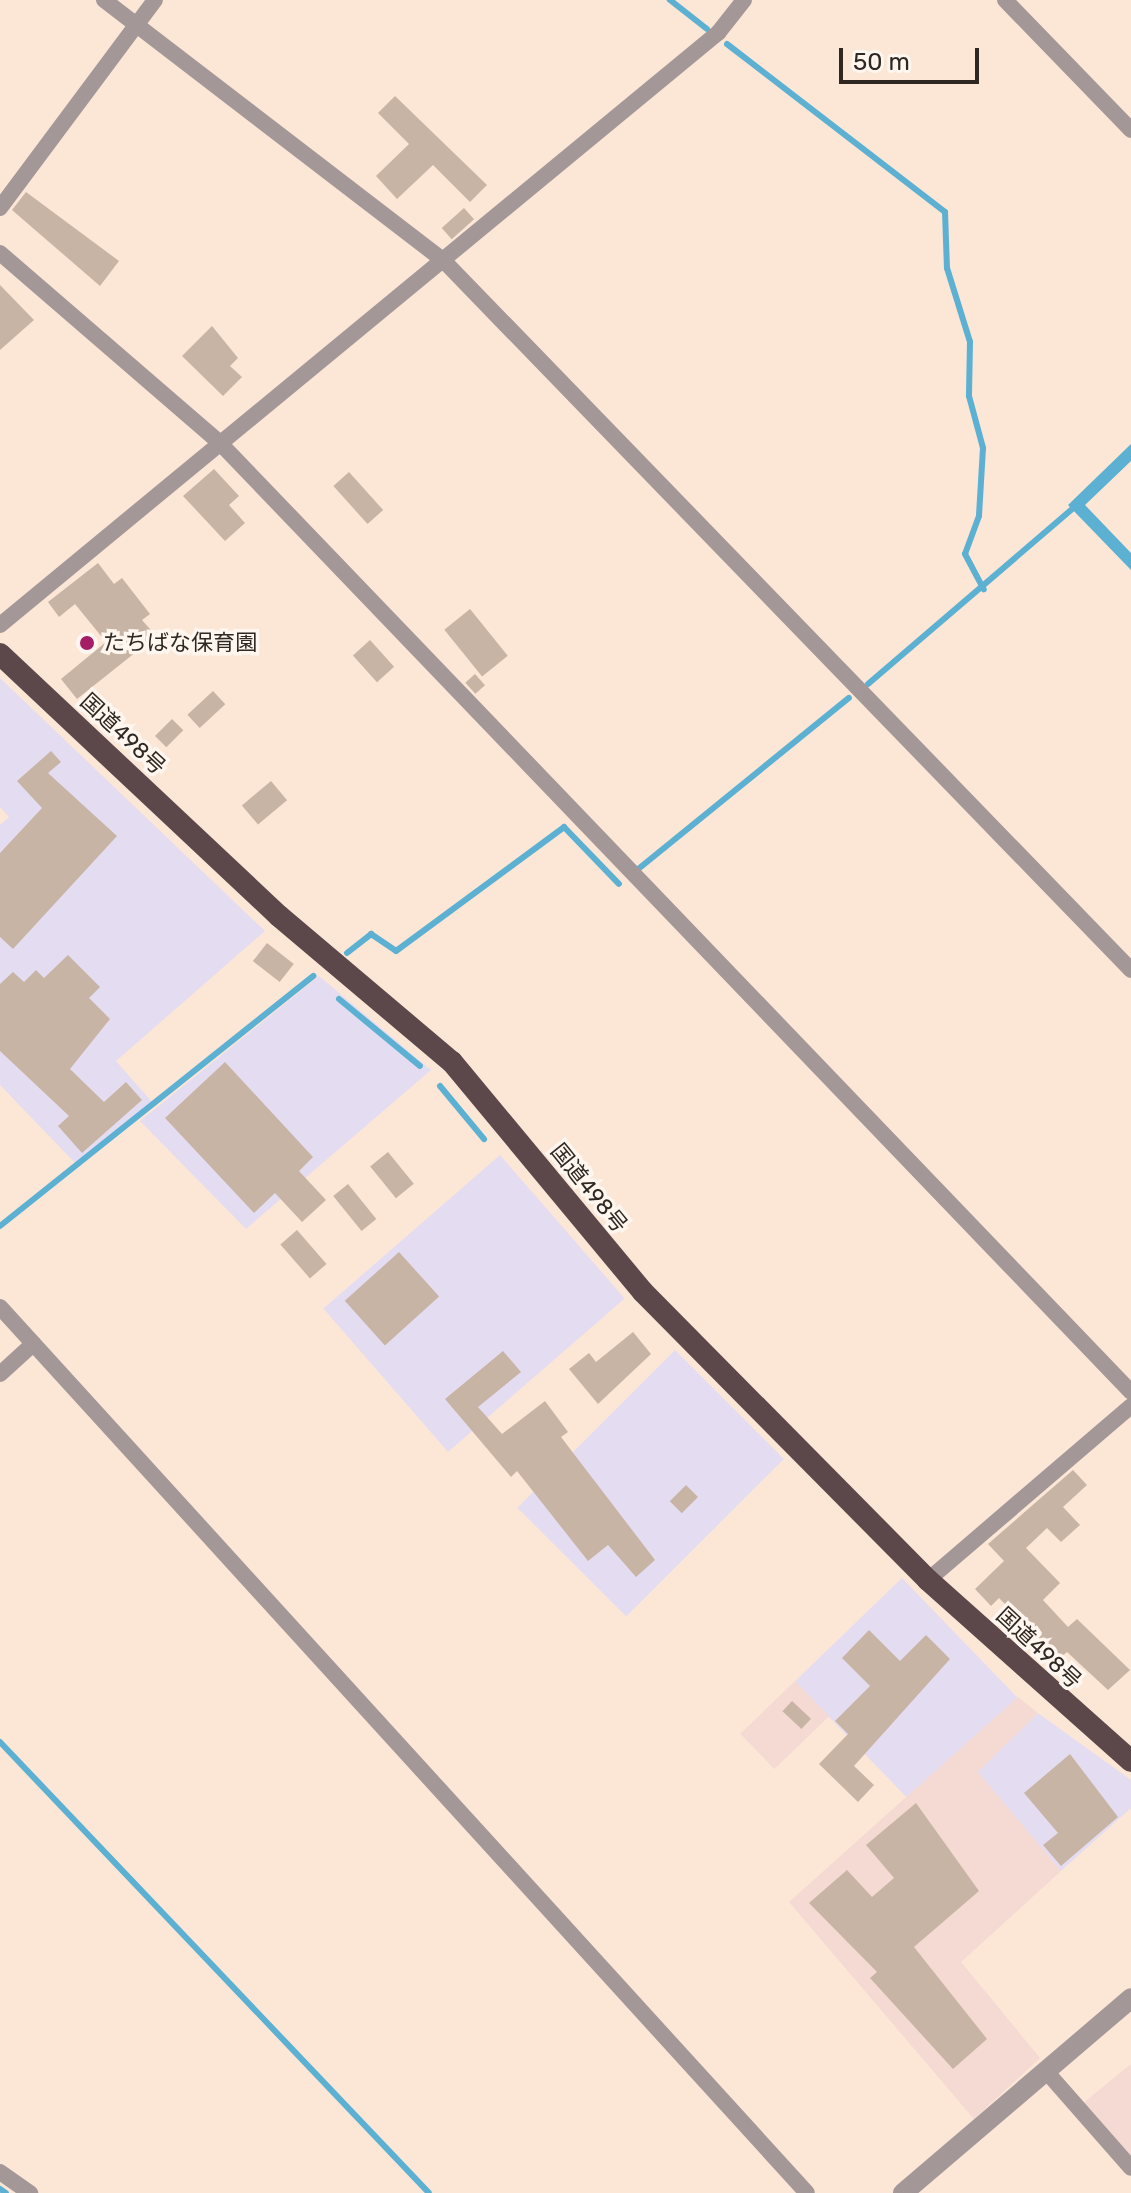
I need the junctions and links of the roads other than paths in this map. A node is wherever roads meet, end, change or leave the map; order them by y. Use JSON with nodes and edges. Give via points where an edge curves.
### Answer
{"nodes":[{"id":1,"x":104,"y":0,"type":"edge"},
{"id":2,"x":155,"y":0,"type":"edge"},
{"id":3,"x":744,"y":0,"type":"edge"},
{"id":4,"x":1005,"y":0,"type":"edge"},
{"id":5,"x":137,"y":24,"type":"junction"},
{"id":6,"x":1131,"y":130,"type":"edge"},
{"id":7,"x":0,"y":208,"type":"edge"},
{"id":8,"x":0,"y":253,"type":"edge"},
{"id":9,"x":442,"y":259,"type":"junction"},
{"id":10,"x":219,"y":442,"type":"junction"},
{"id":11,"x":0,"y":625,"type":"edge"},
{"id":12,"x":0,"y":654,"type":"edge"},
{"id":13,"x":1131,"y":970,"type":"edge"},
{"id":14,"x":0,"y":1307,"type":"edge"},
{"id":15,"x":33,"y":1344,"type":"junction"},
{"id":16,"x":0,"y":1374,"type":"edge"},
{"id":17,"x":1131,"y":1392,"type":"edge"},
{"id":18,"x":1131,"y":1406,"type":"edge"},
{"id":19,"x":928,"y":1580,"type":"junction"},
{"id":20,"x":1131,"y":1761,"type":"edge"},
{"id":21,"x":1131,"y":1998,"type":"edge"},
{"id":22,"x":1045,"y":2070,"type":"junction"},
{"id":23,"x":1131,"y":2168,"type":"edge"},
{"id":24,"x":0,"y":2172,"type":"edge"},
{"id":25,"x":30,"y":2193,"type":"edge"},
{"id":26,"x":807,"y":2193,"type":"edge"},
{"id":27,"x":903,"y":2193,"type":"edge"}],
"edges":[{"from":1,"to":5,"type":"street"},
{"from":2,"to":5,"type":"street"},
{"from":3,"to":9,"type":"street","via":[[718,33]]},
{"from":4,"to":6,"type":"street"},
{"from":5,"to":7,"type":"street"},
{"from":5,"to":9,"type":"street"},
{"from":8,"to":10,"type":"street"},
{"from":9,"to":10,"type":"street"},
{"from":9,"to":13,"type":"street"},
{"from":10,"to":11,"type":"street"},
{"from":10,"to":17,"type":"street"},
{"from":12,"to":19,"type":"highway","name":"国道498号","via":[[279,916],[452,1062],[643,1292]]},
{"from":14,"to":15,"type":"street"},
{"from":15,"to":16,"type":"street"},
{"from":15,"to":26,"type":"street"},
{"from":18,"to":19,"type":"street"},
{"from":19,"to":20,"type":"highway","name":"国道498号"},
{"from":21,"to":22,"type":"street"},
{"from":22,"to":23,"type":"street"},
{"from":22,"to":27,"type":"street"},
{"from":24,"to":25,"type":"street"}]}
